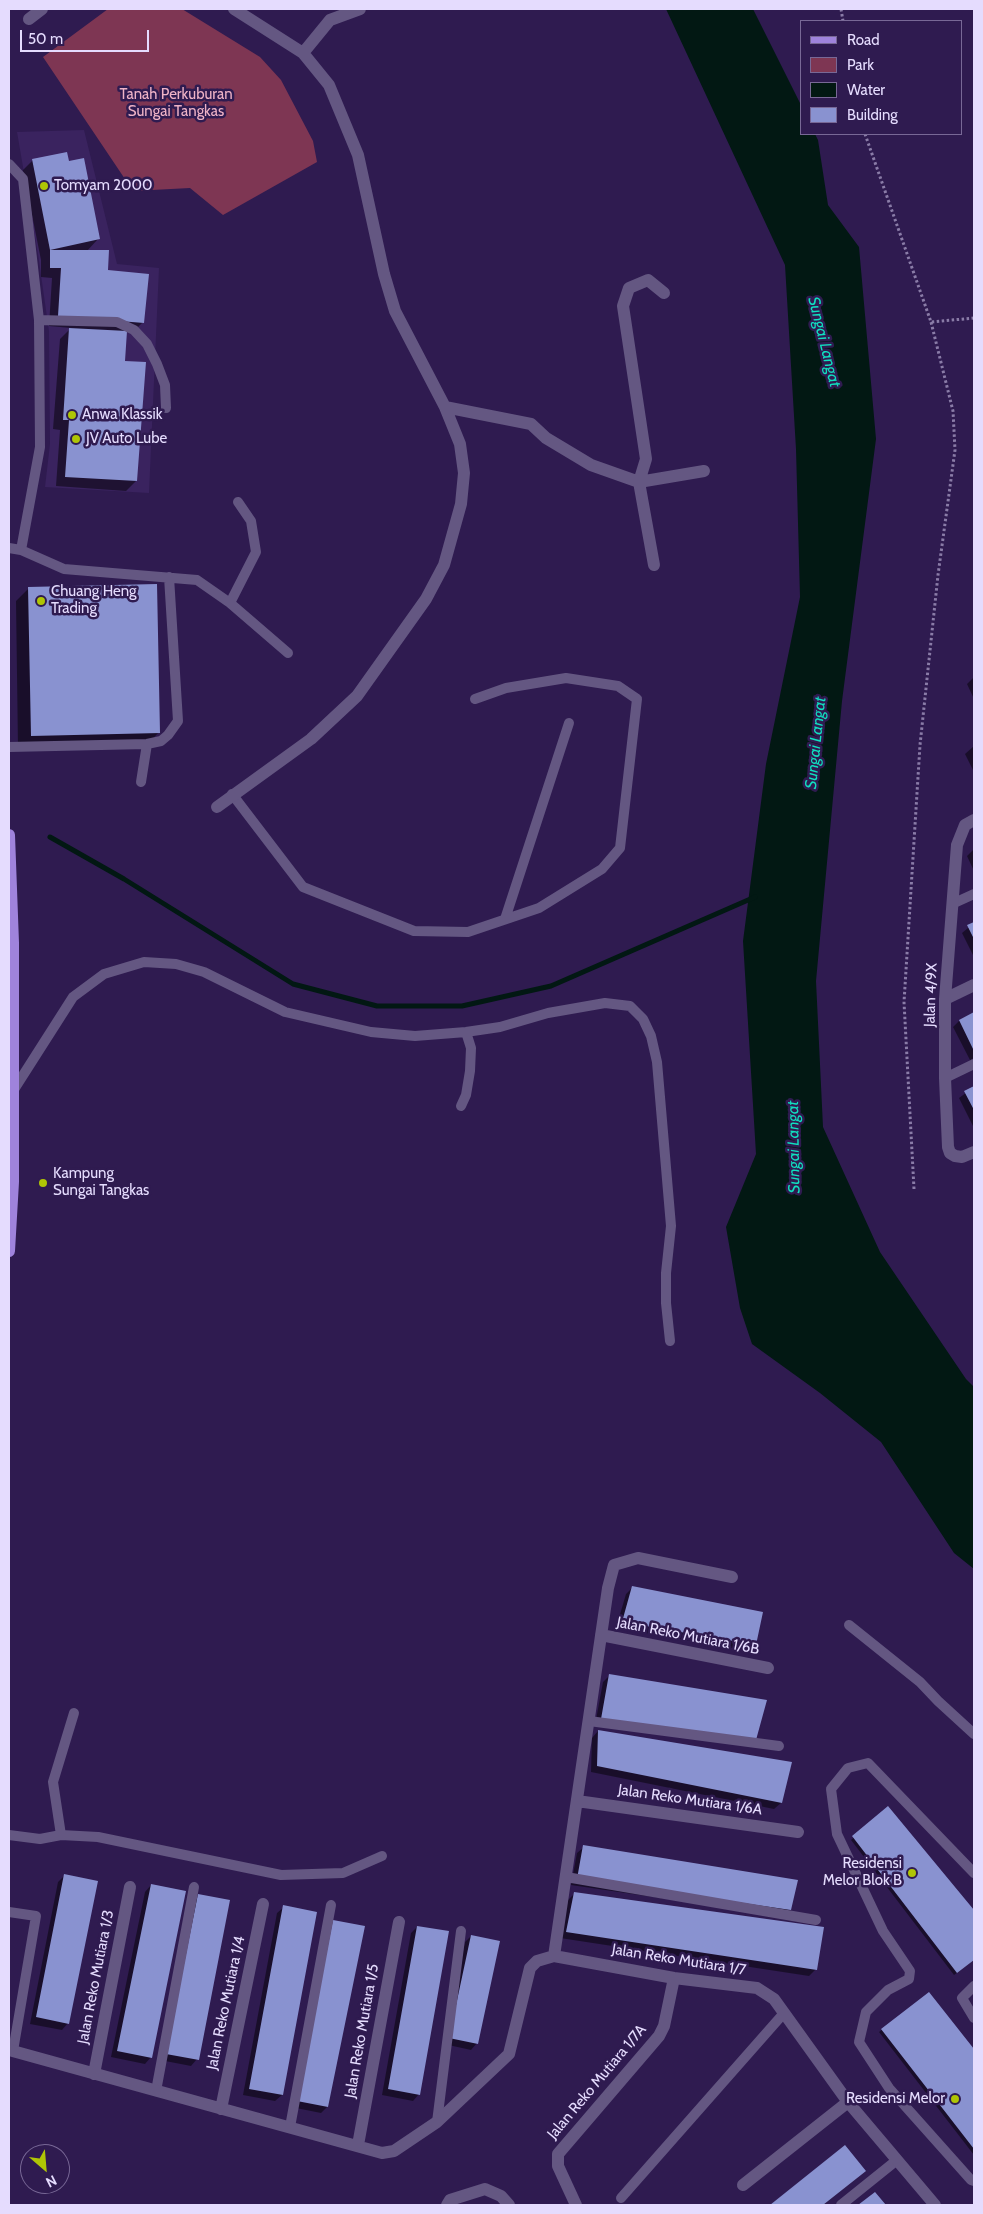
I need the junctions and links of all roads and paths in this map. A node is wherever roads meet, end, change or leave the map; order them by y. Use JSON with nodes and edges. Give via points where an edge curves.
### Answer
{"nodes":[{"id":1,"x":42,"y":9,"type":"edge"},
{"id":2,"x":234,"y":9,"type":"edge"},
{"id":3,"x":360,"y":9,"type":"edge"},
{"id":4,"x":29,"y":19,"type":"dead end"},
{"id":5,"x":303,"y":53,"type":"junction"},
{"id":6,"x":865,"y":135,"type":"edge"},
{"id":7,"x":9,"y":164,"type":"edge"},
{"id":8,"x":664,"y":293,"type":"dead end"},
{"id":9,"x":974,"y":318,"type":"edge"},
{"id":10,"x":39,"y":320,"type":"junction"},
{"id":11,"x":931,"y":322,"type":"junction"},
{"id":12,"x":445,"y":407,"type":"junction"},
{"id":13,"x":166,"y":408,"type":"dead end"},
{"id":14,"x":704,"y":471,"type":"dead end"},
{"id":15,"x":639,"y":482,"type":"junction"},
{"id":16,"x":238,"y":502,"type":"dead end"},
{"id":17,"x":9,"y":548,"type":"edge"},
{"id":18,"x":21,"y":550,"type":"junction"},
{"id":19,"x":654,"y":565,"type":"dead end"},
{"id":20,"x":169,"y":577,"type":"junction"},
{"id":21,"x":230,"y":603,"type":"junction"},
{"id":22,"x":288,"y":653,"type":"dead end"},
{"id":23,"x":475,"y":699,"type":"dead end"},
{"id":24,"x":569,"y":723,"type":"dead end"},
{"id":25,"x":147,"y":744,"type":"junction"},
{"id":26,"x":9,"y":747,"type":"edge"},
{"id":27,"x":141,"y":782,"type":"dead end"},
{"id":28,"x":232,"y":794,"type":"junction"},
{"id":29,"x":217,"y":807,"type":"dead end"},
{"id":30,"x":974,"y":820,"type":"edge"},
{"id":31,"x":9,"y":835,"type":"edge"},
{"id":32,"x":974,"y":894,"type":"edge"},
{"id":33,"x":952,"y":904,"type":"junction"},
{"id":34,"x":505,"y":920,"type":"junction"},
{"id":35,"x":11,"y":943,"type":"edge"},
{"id":36,"x":974,"y":985,"type":"edge"},
{"id":37,"x":945,"y":999,"type":"junction"},
{"id":38,"x":466,"y":1032,"type":"junction"},
{"id":39,"x":974,"y":1064,"type":"edge"},
{"id":40,"x":945,"y":1078,"type":"junction"},
{"id":41,"x":13,"y":1091,"type":"junction"},
{"id":42,"x":461,"y":1106,"type":"dead end"},
{"id":43,"x":974,"y":1152,"type":"edge"},
{"id":44,"x":914,"y":1189,"type":"dead end"},
{"id":45,"x":9,"y":1251,"type":"edge"},
{"id":46,"x":670,"y":1341,"type":"dead end"},
{"id":47,"x":732,"y":1577,"type":"dead end"},
{"id":48,"x":849,"y":1624,"type":"dead end"},
{"id":49,"x":602,"y":1635,"type":"junction"},
{"id":50,"x":768,"y":1668,"type":"dead end"},
{"id":51,"x":74,"y":1713,"type":"dead end"},
{"id":52,"x":589,"y":1721,"type":"junction"},
{"id":53,"x":974,"y":1734,"type":"edge"},
{"id":54,"x":779,"y":1746,"type":"dead end"},
{"id":55,"x":577,"y":1801,"type":"junction"},
{"id":56,"x":798,"y":1832,"type":"dead end"},
{"id":57,"x":9,"y":1834,"type":"edge"},
{"id":58,"x":61,"y":1835,"type":"junction"},
{"id":59,"x":382,"y":1856,"type":"dead end"},
{"id":60,"x":974,"y":1873,"type":"edge"},
{"id":61,"x":566,"y":1878,"type":"junction"},
{"id":62,"x":194,"y":1887,"type":"dead end"},
{"id":63,"x":130,"y":1888,"type":"dead end"},
{"id":64,"x":264,"y":1904,"type":"dead end"},
{"id":65,"x":331,"y":1905,"type":"dead end"},
{"id":66,"x":9,"y":1912,"type":"edge"},
{"id":67,"x":816,"y":1920,"type":"dead end"},
{"id":68,"x":399,"y":1922,"type":"dead end"},
{"id":69,"x":461,"y":1931,"type":"dead end"},
{"id":70,"x":554,"y":1956,"type":"junction"},
{"id":71,"x":674,"y":1978,"type":"junction"},
{"id":72,"x":974,"y":1986,"type":"edge"},
{"id":73,"x":784,"y":2013,"type":"junction"},
{"id":74,"x":974,"y":2018,"type":"edge"},
{"id":75,"x":11,"y":2050,"type":"edge"},
{"id":76,"x":94,"y":2074,"type":"junction"},
{"id":77,"x":156,"y":2091,"type":"junction"},
{"id":78,"x":848,"y":2102,"type":"junction"},
{"id":79,"x":221,"y":2109,"type":"junction"},
{"id":80,"x":437,"y":2122,"type":"junction"},
{"id":81,"x":290,"y":2127,"type":"junction"},
{"id":82,"x":358,"y":2145,"type":"junction"},
{"id":83,"x":897,"y":2160,"type":"junction"},
{"id":84,"x":974,"y":2181,"type":"edge"},
{"id":85,"x":743,"y":2185,"type":"dead end"},
{"id":86,"x":621,"y":2198,"type":"dead end"},
{"id":87,"x":447,"y":2205,"type":"edge"},
{"id":88,"x":510,"y":2205,"type":"edge"},
{"id":89,"x":576,"y":2205,"type":"edge"},
{"id":90,"x":841,"y":2205,"type":"edge"},
{"id":91,"x":935,"y":2205,"type":"edge"}],
"edges":[{"from":1,"to":4,"type":"street"},
{"from":2,"to":5,"type":"street"},
{"from":3,"to":5,"type":"street","via":[[330,20]]},
{"from":5,"to":12,"type":"street","via":[[329,85],[358,155],[395,311]]},
{"from":6,"to":11,"type":"path"},
{"from":7,"to":10,"type":"lane","via":[[23,179]]},
{"from":8,"to":15,"type":"street","via":[[648,280],[629,288],[623,306],[646,458]]},
{"from":9,"to":11,"type":"path"},
{"from":10,"to":13,"type":"lane","via":[[117,322],[134,330],[147,344],[158,364],[165,385]]},
{"from":10,"to":18,"type":"lane","via":[[40,447]]},
{"from":11,"to":44,"type":"path","via":[[953,412],[955,450],[920,745],[904,1002]]},
{"from":12,"to":15,"type":"street","via":[[531,424],[546,438],[591,465]]},
{"from":12,"to":28,"type":"street","via":[[460,444],[464,473],[461,504],[444,565],[426,599],[357,696],[311,739]]},
{"from":14,"to":15,"type":"street"},
{"from":15,"to":19,"type":"street"},
{"from":16,"to":21,"type":"lane","via":[[251,521],[256,552]]},
{"from":17,"to":18,"type":"lane"},
{"from":18,"to":20,"type":"lane","via":[[64,569]]},
{"from":20,"to":21,"type":"lane","via":[[197,580]]},
{"from":20,"to":25,"type":"lane","via":[[178,721],[161,741]]},
{"from":21,"to":22,"type":"lane"},
{"from":23,"to":34,"type":"lane","via":[[506,688],[566,678],[618,686],[637,699],[620,848],[602,869],[539,908]]},
{"from":24,"to":34,"type":"lane"},
{"from":25,"to":26,"type":"lane"},
{"from":25,"to":27,"type":"lane"},
{"from":28,"to":29,"type":"street"},
{"from":28,"to":34,"type":"lane","via":[[303,887],[414,931],[468,932]]},
{"from":30,"to":33,"type":"street","name":"Jalan 4/9X","via":[[965,825],[957,845]]},
{"from":31,"to":35,"type":"main road"},
{"from":32,"to":33,"type":"lane"},
{"from":33,"to":37,"type":"street","name":"Jalan 4/9X"},
{"from":35,"to":41,"type":"main road"},
{"from":36,"to":37,"type":"street"},
{"from":37,"to":40,"type":"street","name":"Jalan 4/9X"},
{"from":38,"to":41,"type":"lane","via":[[415,1036],[325,1023],[285,1012],[204,972],[176,964],[144,962],[104,974],[73,997]]},
{"from":38,"to":42,"type":"lane","via":[[471,1048],[470,1071]]},
{"from":38,"to":46,"type":"lane","via":[[605,1003],[630,1006],[643,1019],[657,1062],[671,1226],[666,1273]]},
{"from":39,"to":40,"type":"lane"},
{"from":40,"to":43,"type":"street","name":"Jalan 4/9X","via":[[950,1153],[962,1157]]},
{"from":41,"to":45,"type":"main road"},
{"from":47,"to":49,"type":"street","via":[[638,1558],[614,1565]]},
{"from":48,"to":53,"type":"lane","via":[[920,1682]]},
{"from":49,"to":50,"type":"street","name":"Jalan Reko Mutiara 1/6B"},
{"from":49,"to":52,"type":"street"},
{"from":51,"to":58,"type":"lane","via":[[53,1782]]},
{"from":52,"to":54,"type":"lane"},
{"from":52,"to":55,"type":"street"},
{"from":55,"to":56,"type":"street","name":"Jalan Reko Mutiara 1/6A"},
{"from":55,"to":61,"type":"street"},
{"from":57,"to":58,"type":"lane","via":[[40,1838]]},
{"from":58,"to":59,"type":"lane","via":[[98,1837],[281,1875],[343,1872]]},
{"from":60,"to":84,"type":"lane","via":[[868,1763],[848,1768],[831,1788],[837,1834],[883,1931],[910,1971],[909,1979],[888,1990],[866,2012],[859,2042],[889,2088]]},
{"from":61,"to":67,"type":"lane"},
{"from":61,"to":70,"type":"street"},
{"from":62,"to":77,"type":"lane"},
{"from":63,"to":76,"type":"street","name":"Jalan Reko Mutiara 1/3"},
{"from":64,"to":79,"type":"street","name":"Jalan Reko Mutiara 1/4"},
{"from":65,"to":81,"type":"lane"},
{"from":66,"to":75,"type":"lane","via":[[36,1916]]},
{"from":68,"to":82,"type":"street","name":"Jalan Reko Mutiara 1/5"},
{"from":69,"to":80,"type":"lane"},
{"from":70,"to":71,"type":"street","name":"Jalan Reko Mutiara 1/7"},
{"from":70,"to":80,"type":"street","via":[[536,1961],[530,1968],[509,2054]]},
{"from":71,"to":73,"type":"street","name":"Jalan Reko Mutiara 1/7","via":[[756,1988],[774,1999]]},
{"from":71,"to":89,"type":"street","name":"Jalan Reko Mutiara 1/7A","via":[[659,2036],[558,2154],[558,2166]]},
{"from":72,"to":74,"type":"lane","via":[[962,1998]]},
{"from":73,"to":78,"type":"street","name":"Jalan Reko Mutiara 1/7"},
{"from":73,"to":86,"type":"lane"},
{"from":75,"to":76,"type":"street"},
{"from":76,"to":77,"type":"street"},
{"from":77,"to":79,"type":"street"},
{"from":78,"to":83,"type":"street","name":"Jalan Reko Mutiara 1/7"},
{"from":78,"to":85,"type":"street"},
{"from":79,"to":81,"type":"street"},
{"from":80,"to":82,"type":"street","via":[[394,2151],[382,2153]]},
{"from":81,"to":82,"type":"street"},
{"from":83,"to":90,"type":"lane"},
{"from":83,"to":91,"type":"street","name":"Jalan Reko Mutiara 1/7"},
{"from":87,"to":88,"type":"street","via":[[450,2200],[485,2189],[501,2196]]}]}
